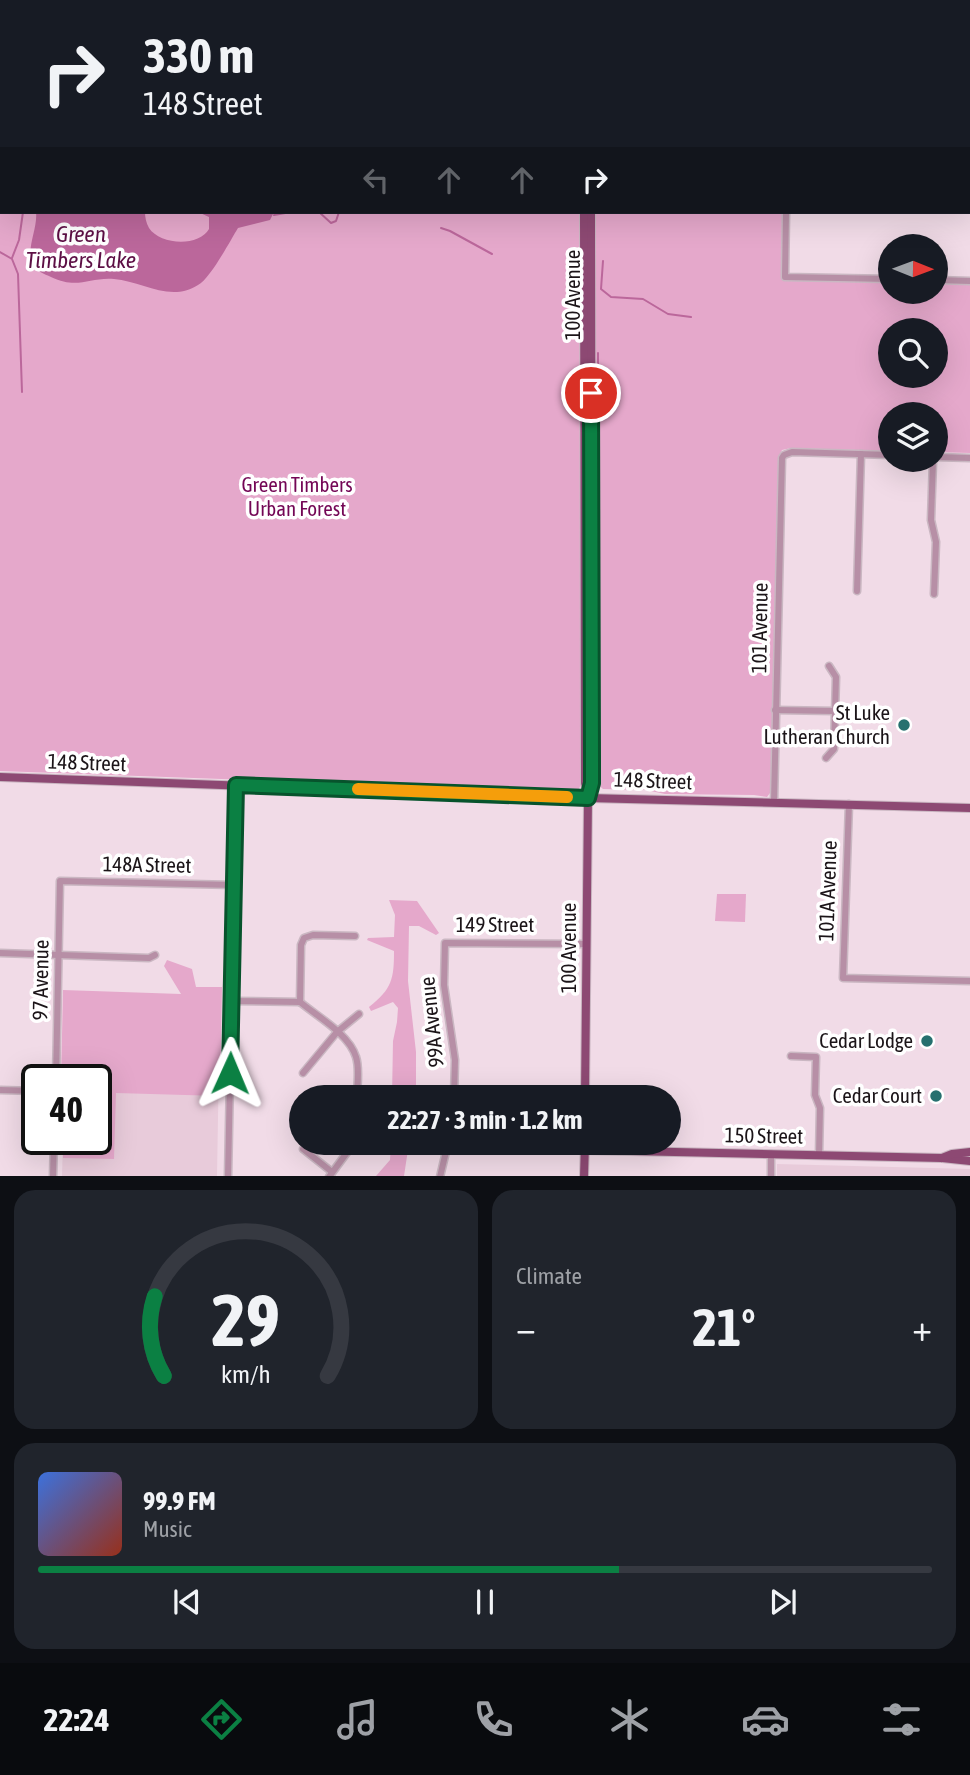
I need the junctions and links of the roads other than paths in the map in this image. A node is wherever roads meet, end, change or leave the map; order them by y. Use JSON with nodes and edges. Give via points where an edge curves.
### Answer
{"nodes":[{"id":1,"x":584,"y":214,"type":"edge"},
{"id":2,"x":591,"y":214,"type":"edge"},
{"id":3,"x":786,"y":214,"type":"edge"},
{"id":4,"x":878,"y":279,"type":"edge"},
{"id":5,"x":948,"y":280,"type":"edge"},
{"id":6,"x":970,"y":281,"type":"edge"},
{"id":7,"x":861,"y":454,"type":"junction"},
{"id":8,"x":878,"y":455,"type":"edge"},
{"id":9,"x":970,"y":458,"type":"edge"},
{"id":10,"x":948,"y":459,"type":"edge"},
{"id":11,"x":934,"y":472,"type":"edge"},
{"id":12,"x":857,"y":591,"type":"dead end"},
{"id":13,"x":934,"y":594,"type":"dead end"},
{"id":14,"x":829,"y":666,"type":"dead end"},
{"id":15,"x":775,"y":710,"type":"junction"},
{"id":16,"x":835,"y":711,"type":"junction"},
{"id":17,"x":827,"y":758,"type":"dead end"},
{"id":18,"x":0,"y":778,"type":"edge"},
{"id":19,"x":236,"y":785,"type":"junction"},
{"id":20,"x":588,"y":798,"type":"junction"},
{"id":21,"x":774,"y":802,"type":"junction"},
{"id":22,"x":849,"y":804,"type":"junction"},
{"id":23,"x":970,"y":808,"type":"edge"},
{"id":24,"x":60,"y":881,"type":"joint"},
{"id":25,"x":234,"y":885,"type":"junction"},
{"id":26,"x":355,"y":936,"type":"dead end"},
{"id":27,"x":444,"y":943,"type":"joint"},
{"id":28,"x":586,"y":944,"type":"junction"},
{"id":29,"x":0,"y":953,"type":"edge"},
{"id":30,"x":59,"y":954,"type":"junction"},
{"id":31,"x":155,"y":955,"type":"dead end"},
{"id":32,"x":970,"y":981,"type":"edge"},
{"id":33,"x":232,"y":1001,"type":"junction"},
{"id":34,"x":300,"y":1002,"type":"junction"},
{"id":35,"x":359,"y":1014,"type":"dead end"},
{"id":36,"x":337,"y":1032,"type":"junction"},
{"id":37,"x":792,"y":1056,"type":"dead end"},
{"id":38,"x":56,"y":1064,"type":"edge"},
{"id":39,"x":303,"y":1073,"type":"dead end"},
{"id":40,"x":357,"y":1085,"type":"edge"},
{"id":41,"x":454,"y":1085,"type":"edge"},
{"id":42,"x":585,"y":1085,"type":"edge"},
{"id":43,"x":0,"y":1090,"type":"edge"},
{"id":44,"x":21,"y":1091,"type":"edge"},
{"id":45,"x":681,"y":1150,"type":"edge"},
{"id":46,"x":970,"y":1152,"type":"edge"},
{"id":47,"x":771,"y":1154,"type":"junction"},
{"id":48,"x":54,"y":1155,"type":"edge"},
{"id":49,"x":310,"y":1155,"type":"edge"},
{"id":50,"x":345,"y":1155,"type":"edge"},
{"id":51,"x":445,"y":1155,"type":"edge"},
{"id":52,"x":585,"y":1155,"type":"edge"},
{"id":53,"x":818,"y":1155,"type":"junction"},
{"id":54,"x":942,"y":1158,"type":"junction"},
{"id":55,"x":970,"y":1161,"type":"edge"},
{"id":56,"x":331,"y":1174,"type":"edge"},
{"id":57,"x":54,"y":1176,"type":"edge"},
{"id":58,"x":228,"y":1176,"type":"edge"},
{"id":59,"x":440,"y":1176,"type":"edge"},
{"id":60,"x":584,"y":1176,"type":"edge"},
{"id":61,"x":771,"y":1176,"type":"edge"}],
"edges":[{"from":1,"to":20,"type":"main road","name":"100 Avenue"},
{"from":2,"to":20,"type":"main road","name":"100 Avenue","via":[[592,783]]},
{"from":3,"to":4,"type":"street","via":[[785,277]]},
{"from":5,"to":6,"type":"street"},
{"from":7,"to":8,"type":"street"},
{"from":7,"to":12,"type":"street"},
{"from":7,"to":15,"type":"street","name":"101 Avenue","via":[[784,455]]},
{"from":9,"to":10,"type":"street"},
{"from":11,"to":13,"type":"street"},
{"from":14,"to":16,"type":"street","via":[[836,677]]},
{"from":15,"to":16,"type":"street"},
{"from":15,"to":21,"type":"street","name":"101 Avenue"},
{"from":16,"to":17,"type":"street","via":[[834,749]]},
{"from":18,"to":19,"type":"main road","name":"148 Street"},
{"from":19,"to":20,"type":"main road","name":"148 Street"},
{"from":19,"to":25,"type":"street"},
{"from":20,"to":21,"type":"main road","name":"148 Street"},
{"from":20,"to":28,"type":"main road","name":"100 Avenue"},
{"from":21,"to":22,"type":"main road","name":"148 Street"},
{"from":22,"to":23,"type":"main road","name":"148 Street"},
{"from":22,"to":32,"type":"street","name":"101A Avenue","via":[[843,978]]},
{"from":24,"to":25,"type":"street","name":"148A Street"},
{"from":24,"to":30,"type":"street","name":"97 Avenue"},
{"from":25,"to":33,"type":"street"},
{"from":26,"to":34,"type":"street","via":[[304,938]]},
{"from":27,"to":28,"type":"street","name":"149 Street"},
{"from":27,"to":41,"type":"street","name":"99A Avenue"},
{"from":28,"to":42,"type":"main road","name":"100 Avenue"},
{"from":29,"to":30,"type":"street"},
{"from":30,"to":31,"type":"street"},
{"from":30,"to":38,"type":"street","name":"97 Avenue"},
{"from":33,"to":34,"type":"street"},
{"from":33,"to":58,"type":"street"},
{"from":34,"to":36,"type":"street"},
{"from":35,"to":36,"type":"street"},
{"from":36,"to":39,"type":"street"},
{"from":36,"to":40,"type":"street","via":[[356,1057]]},
{"from":37,"to":53,"type":"street","via":[[816,1056]]},
{"from":43,"to":44,"type":"street"},
{"from":45,"to":47,"type":"main road","name":"150 Street"},
{"from":46,"to":54,"type":"main road","name":"150 Street"},
{"from":47,"to":53,"type":"main road","name":"150 Street"},
{"from":47,"to":61,"type":"street"},
{"from":48,"to":57,"type":"street"},
{"from":49,"to":56,"type":"street"},
{"from":50,"to":56,"type":"street"},
{"from":51,"to":59,"type":"street"},
{"from":52,"to":60,"type":"main road"},
{"from":53,"to":54,"type":"main road","name":"150 Street"},
{"from":54,"to":55,"type":"main road","name":"150 Street"}]}
